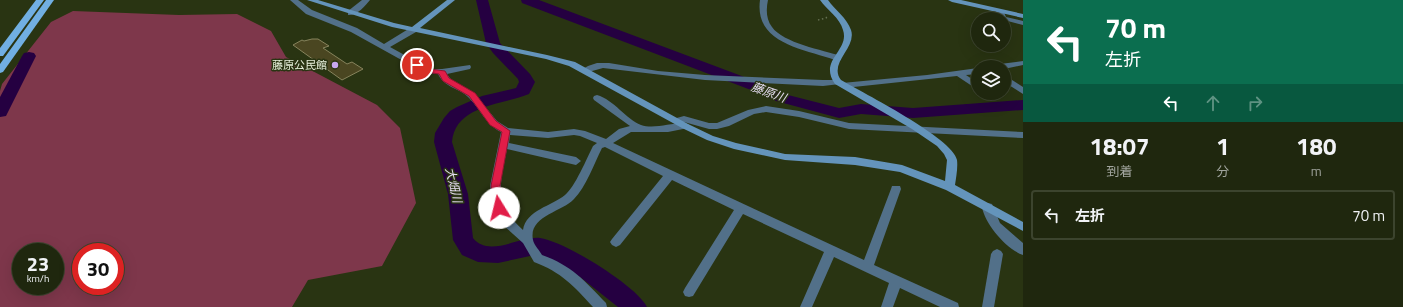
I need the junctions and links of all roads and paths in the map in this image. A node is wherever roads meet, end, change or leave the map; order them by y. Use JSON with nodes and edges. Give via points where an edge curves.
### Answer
{"nodes":[{"id":1,"x":40,"y":0,"type":"edge"},
{"id":2,"x":50,"y":0,"type":"edge"},
{"id":3,"x":294,"y":0,"type":"edge"},
{"id":4,"x":311,"y":0,"type":"edge"},
{"id":5,"x":366,"y":0,"type":"edge"},
{"id":6,"x":451,"y":0,"type":"edge"},
{"id":7,"x":764,"y":0,"type":"edge"},
{"id":8,"x":824,"y":0,"type":"edge"},
{"id":9,"x":952,"y":0,"type":"edge"},
{"id":10,"x":1000,"y":12,"type":"edge"},
{"id":11,"x":353,"y":13,"type":"junction"},
{"id":12,"x":829,"y":14,"type":"dead end"},
{"id":13,"x":1011,"y":14,"type":"edge"},
{"id":14,"x":1023,"y":16,"type":"edge"},
{"id":15,"x":818,"y":20,"type":"dead end"},
{"id":16,"x":1011,"y":21,"type":"edge"},
{"id":17,"x":339,"y":24,"type":"junction"},
{"id":18,"x":1023,"y":24,"type":"edge"},
{"id":19,"x":413,"y":30,"type":"junction"},
{"id":20,"x":384,"y":47,"type":"junction"},
{"id":21,"x":0,"y":54,"type":"edge"},
{"id":22,"x":838,"y":58,"type":"junction"},
{"id":23,"x":1023,"y":63,"type":"edge"},
{"id":24,"x":1011,"y":65,"type":"edge"},
{"id":25,"x":467,"y":67,"type":"dead end"},
{"id":26,"x":0,"y":70,"type":"edge"},
{"id":27,"x":585,"y":70,"type":"junction"},
{"id":28,"x":442,"y":72,"type":"junction"},
{"id":29,"x":971,"y":72,"type":"edge"},
{"id":30,"x":959,"y":74,"type":"junction"},
{"id":31,"x":971,"y":82,"type":"edge"},
{"id":32,"x":841,"y":83,"type":"junction"},
{"id":33,"x":1011,"y":83,"type":"edge"},
{"id":34,"x":1023,"y":91,"type":"edge"},
{"id":35,"x":597,"y":98,"type":"dead end"},
{"id":36,"x":680,"y":124,"type":"junction"},
{"id":37,"x":638,"y":127,"type":"junction"},
{"id":38,"x":917,"y":128,"type":"junction"},
{"id":39,"x":506,"y":131,"type":"junction"},
{"id":40,"x":1023,"y":135,"type":"edge"},
{"id":41,"x":607,"y":143,"type":"junction"},
{"id":42,"x":504,"y":145,"type":"junction"},
{"id":43,"x":576,"y":161,"type":"dead end"},
{"id":44,"x":670,"y":175,"type":"junction"},
{"id":45,"x":950,"y":187,"type":"junction"},
{"id":46,"x":896,"y":189,"type":"dead end"},
{"id":47,"x":988,"y":207,"type":"junction"},
{"id":48,"x":740,"y":208,"type":"junction"},
{"id":49,"x":1023,"y":227,"type":"edge"},
{"id":50,"x":528,"y":242,"type":"junction"},
{"id":51,"x":616,"y":242,"type":"dead end"},
{"id":52,"x":831,"y":250,"type":"junction"},
{"id":53,"x":1023,"y":250,"type":"edge"},
{"id":54,"x":998,"y":254,"type":"dead end"},
{"id":55,"x":867,"y":267,"type":"junction"},
{"id":56,"x":896,"y":280,"type":"junction"},
{"id":57,"x":689,"y":292,"type":"dead end"},
{"id":58,"x":601,"y":307,"type":"edge"},
{"id":59,"x":806,"y":307,"type":"edge"},
{"id":60,"x":887,"y":307,"type":"edge"},
{"id":61,"x":953,"y":307,"type":"edge"},
{"id":62,"x":988,"y":307,"type":"edge"}],
"edges":[{"from":1,"to":21,"type":"main road"},
{"from":2,"to":26,"type":"main road"},
{"from":3,"to":17,"type":"street","via":[[309,12]]},
{"from":4,"to":11,"type":"street"},
{"from":5,"to":11,"type":"street"},
{"from":6,"to":19,"type":"street"},
{"from":7,"to":22,"type":"street","via":[[763,13],[767,25],[776,35]]},
{"from":8,"to":22,"type":"street","via":[[849,33]]},
{"from":9,"to":10,"type":"street"},
{"from":11,"to":17,"type":"street"},
{"from":11,"to":19,"type":"street"},
{"from":12,"to":15,"type":"path","via":[[826,18]]},
{"from":13,"to":14,"type":"street"},
{"from":16,"to":18,"type":"street"},
{"from":17,"to":20,"type":"street"},
{"from":19,"to":20,"type":"street"},
{"from":19,"to":27,"type":"street","via":[[560,60]]},
{"from":20,"to":28,"type":"street","via":[[428,71]]},
{"from":22,"to":32,"type":"street","via":[[833,78]]},
{"from":23,"to":24,"type":"street"},
{"from":25,"to":28,"type":"street"},
{"from":27,"to":32,"type":"street","via":[[594,65],[714,78]]},
{"from":27,"to":36,"type":"street"},
{"from":28,"to":39,"type":"street","via":[[445,80],[466,90],[493,123]]},
{"from":29,"to":30,"type":"street"},
{"from":30,"to":31,"type":"street"},
{"from":30,"to":32,"type":"street"},
{"from":32,"to":38,"type":"street"},
{"from":33,"to":34,"type":"street"},
{"from":35,"to":37,"type":"street"},
{"from":36,"to":37,"type":"street","via":[[666,130]]},
{"from":36,"to":38,"type":"street","via":[[684,119],[717,126],[751,112],[766,109],[849,126]]},
{"from":36,"to":45,"type":"street","via":[[710,138],[752,150],[785,157],[880,164],[908,171]]},
{"from":37,"to":41,"type":"street","via":[[615,136]]},
{"from":38,"to":40,"type":"street"},
{"from":38,"to":45,"type":"street","via":[[948,152],[952,160]]},
{"from":39,"to":41,"type":"street","via":[[548,135],[574,132]]},
{"from":39,"to":42,"type":"street"},
{"from":41,"to":44,"type":"street","via":[[616,150]]},
{"from":41,"to":50,"type":"street","via":[[598,146],[569,198],[536,217],[529,225]]},
{"from":42,"to":43,"type":"street"},
{"from":42,"to":50,"type":"street","via":[[495,186],[499,208],[502,216]]},
{"from":44,"to":48,"type":"street"},
{"from":44,"to":51,"type":"street"},
{"from":45,"to":47,"type":"street"},
{"from":46,"to":55,"type":"street"},
{"from":47,"to":49,"type":"street"},
{"from":47,"to":53,"type":"street","via":[[988,214],[994,225]]},
{"from":48,"to":52,"type":"street"},
{"from":48,"to":57,"type":"street"},
{"from":50,"to":58,"type":"street","via":[[538,259],[564,269]]},
{"from":52,"to":55,"type":"street"},
{"from":52,"to":59,"type":"street"},
{"from":54,"to":62,"type":"street"},
{"from":55,"to":56,"type":"street"},
{"from":56,"to":60,"type":"street"},
{"from":56,"to":61,"type":"street"}]}
